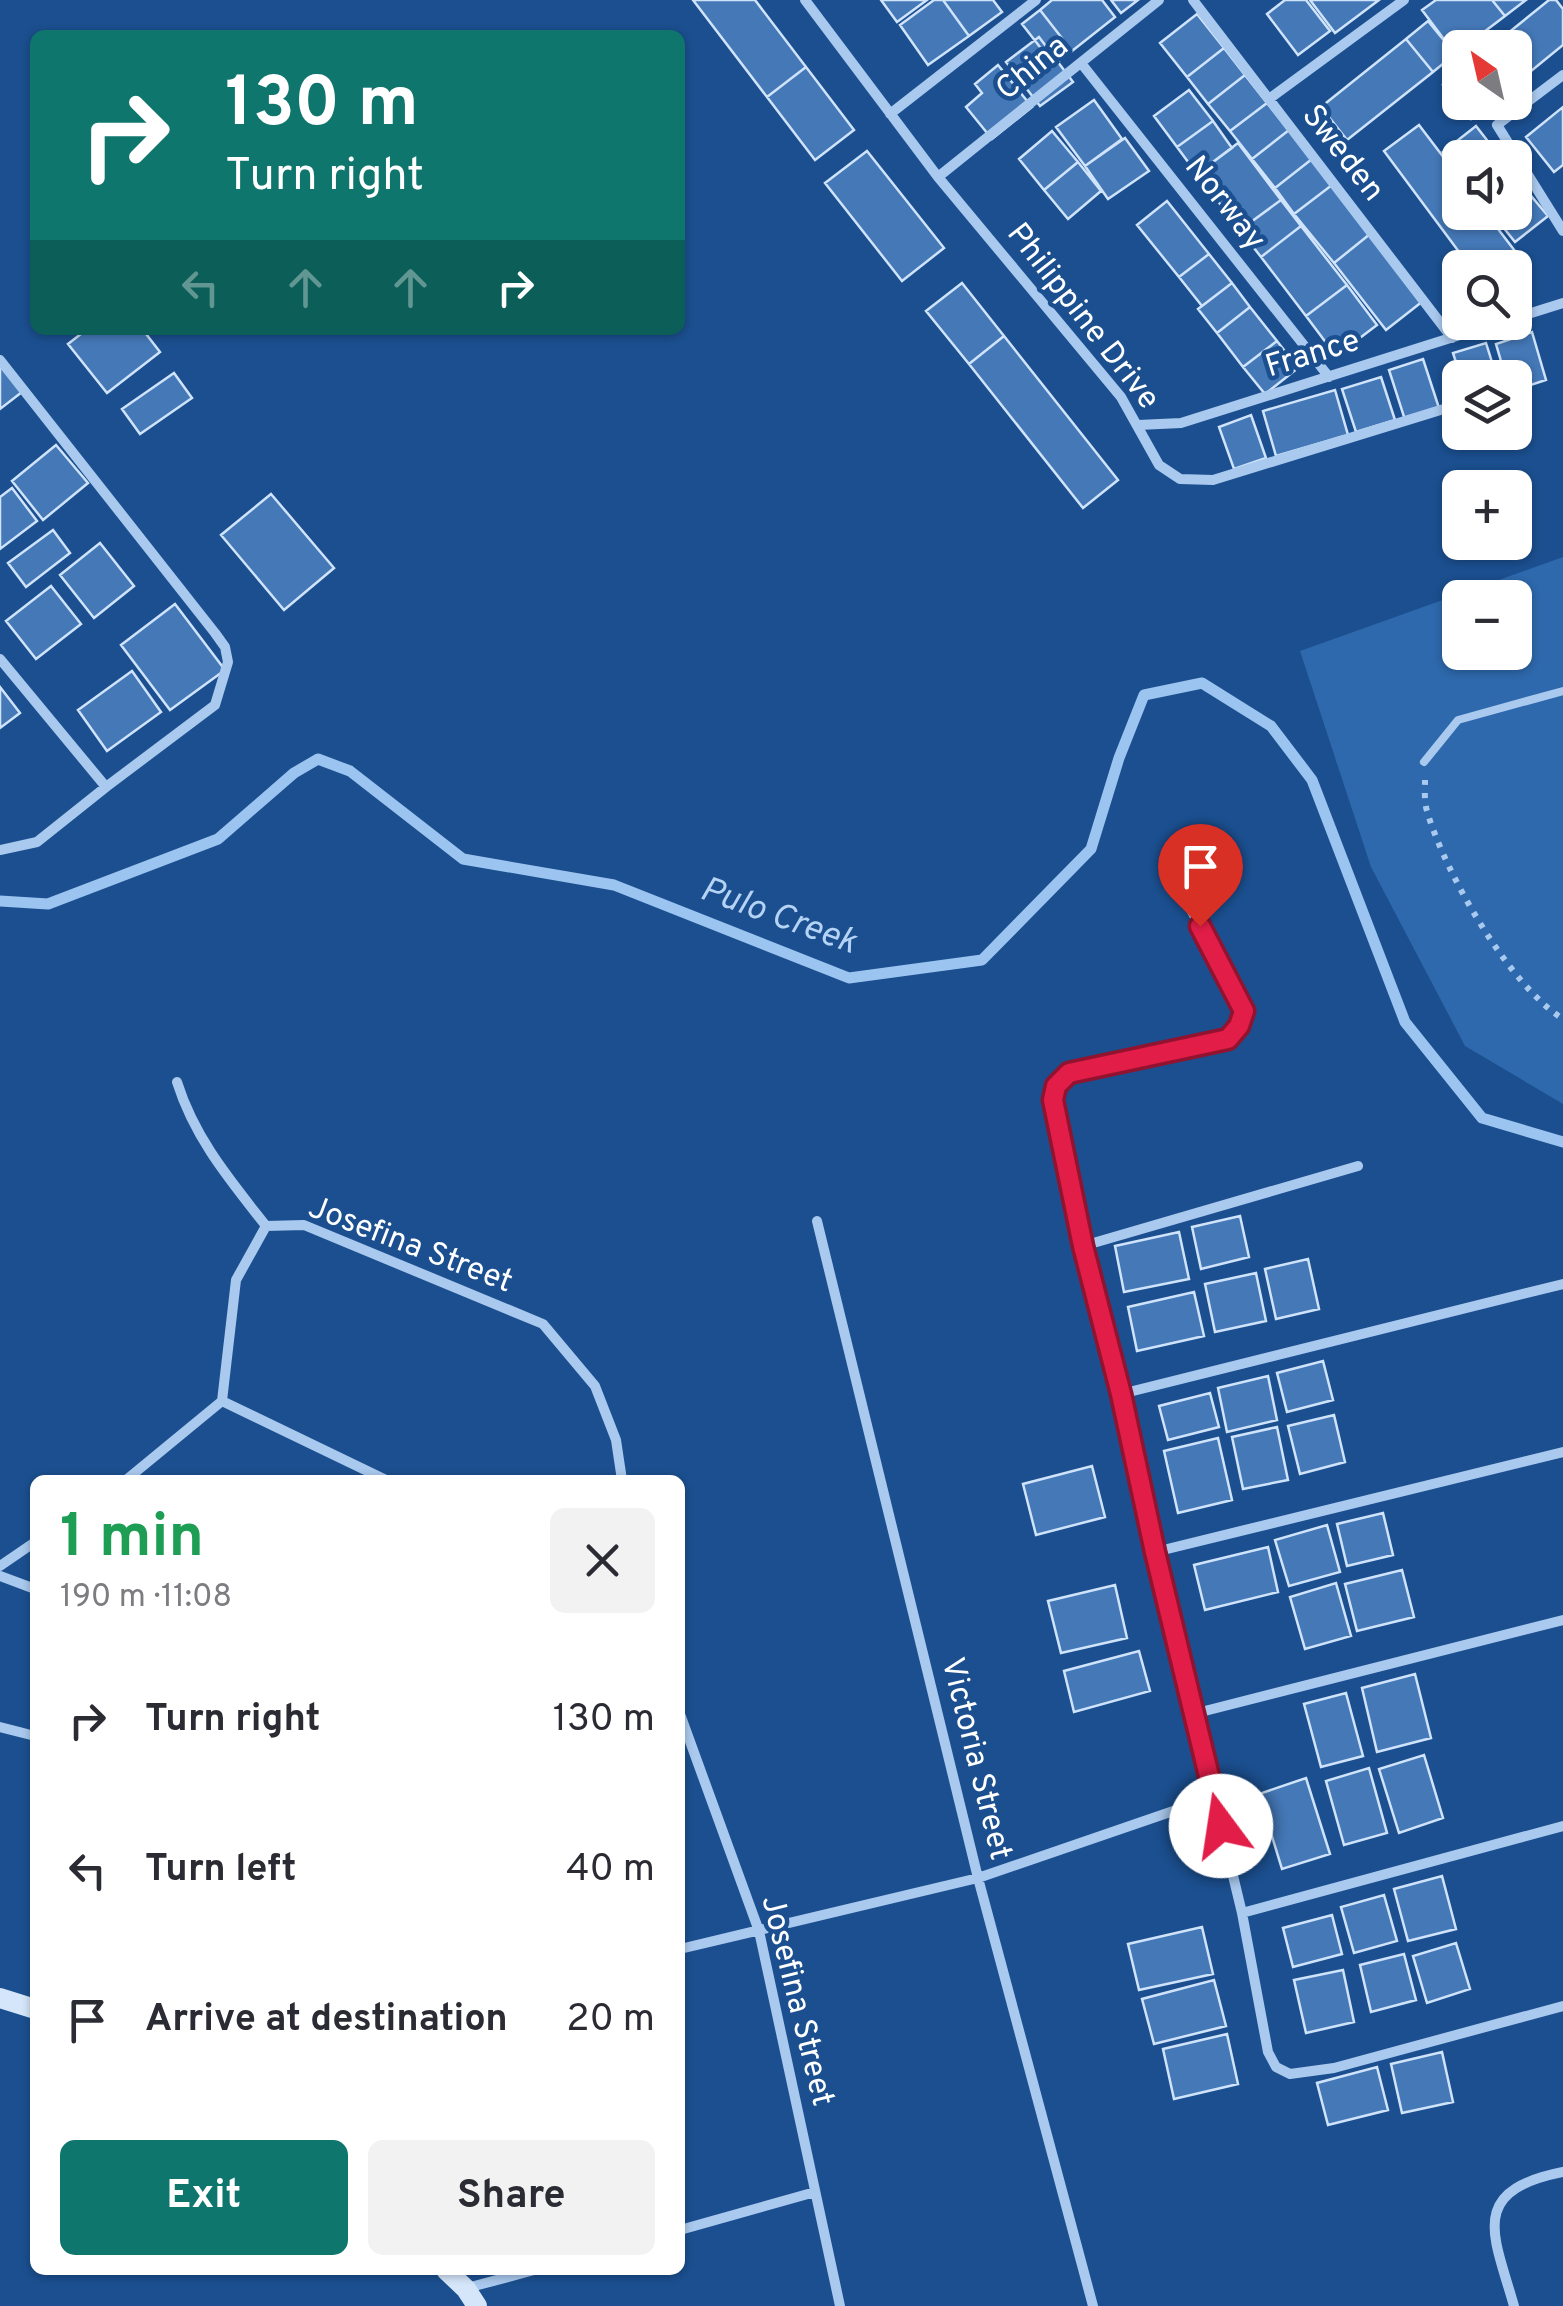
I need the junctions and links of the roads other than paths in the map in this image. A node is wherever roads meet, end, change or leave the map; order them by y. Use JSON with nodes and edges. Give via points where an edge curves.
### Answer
{"nodes":[{"id":1,"x":805,"y":0,"type":"edge"},
{"id":2,"x":1036,"y":0,"type":"edge"},
{"id":3,"x":1159,"y":0,"type":"edge"},
{"id":4,"x":1193,"y":0,"type":"edge"},
{"id":5,"x":1404,"y":0,"type":"edge"},
{"id":6,"x":1081,"y":62,"type":"junction"},
{"id":7,"x":1563,"y":75,"type":"edge"},
{"id":8,"x":1269,"y":99,"type":"junction"},
{"id":9,"x":890,"y":114,"type":"junction"},
{"id":10,"x":938,"y":177,"type":"junction"},
{"id":11,"x":1563,"y":232,"type":"edge"},
{"id":12,"x":1563,"y":304,"type":"edge"},
{"id":13,"x":1532,"y":313,"type":"edge"},
{"id":14,"x":1442,"y":325,"type":"edge"},
{"id":15,"x":1446,"y":340,"type":"edge"},
{"id":16,"x":0,"y":360,"type":"edge"},
{"id":17,"x":1329,"y":377,"type":"junction"},
{"id":18,"x":1442,"y":410,"type":"edge"},
{"id":19,"x":1138,"y":424,"type":"junction"},
{"id":20,"x":0,"y":659,"type":"edge"},
{"id":21,"x":1563,"y":690,"type":"edge"},
{"id":22,"x":1424,"y":762,"type":"road end"},
{"id":23,"x":106,"y":787,"type":"junction"},
{"id":24,"x":0,"y":850,"type":"edge"},
{"id":25,"x":1185,"y":898,"type":"dead end"},
{"id":26,"x":176,"y":1082,"type":"dead end"},
{"id":27,"x":1358,"y":1166,"type":"dead end"},
{"id":28,"x":816,"y":1221,"type":"dead end"},
{"id":29,"x":266,"y":1226,"type":"junction"},
{"id":30,"x":1083,"y":1246,"type":"junction"},
{"id":31,"x":1563,"y":1284,"type":"edge"},
{"id":32,"x":1121,"y":1394,"type":"junction"},
{"id":33,"x":222,"y":1401,"type":"junction"},
{"id":34,"x":1563,"y":1452,"type":"edge"},
{"id":35,"x":132,"y":1475,"type":"edge"},
{"id":36,"x":376,"y":1475,"type":"edge"},
{"id":37,"x":621,"y":1475,"type":"edge"},
{"id":38,"x":30,"y":1545,"type":"edge"},
{"id":39,"x":1155,"y":1552,"type":"junction"},
{"id":40,"x":0,"y":1566,"type":"edge"},
{"id":41,"x":0,"y":1576,"type":"edge"},
{"id":42,"x":30,"y":1587,"type":"edge"},
{"id":43,"x":1563,"y":1620,"type":"edge"},
{"id":44,"x":1193,"y":1714,"type":"junction"},
{"id":45,"x":0,"y":1727,"type":"edge"},
{"id":46,"x":685,"y":1728,"type":"edge"},
{"id":47,"x":30,"y":1735,"type":"edge"},
{"id":48,"x":1214,"y":1797,"type":"junction"},
{"id":49,"x":1563,"y":1826,"type":"edge"},
{"id":50,"x":978,"y":1878,"type":"junction"},
{"id":51,"x":1242,"y":1914,"type":"junction"},
{"id":52,"x":758,"y":1932,"type":"junction"},
{"id":53,"x":685,"y":1948,"type":"edge"},
{"id":54,"x":0,"y":1998,"type":"edge"},
{"id":55,"x":1563,"y":2006,"type":"edge"},
{"id":56,"x":30,"y":2007,"type":"edge"},
{"id":57,"x":1563,"y":2172,"type":"edge"},
{"id":58,"x":815,"y":2192,"type":"junction"},
{"id":59,"x":685,"y":2229,"type":"edge"},
{"id":60,"x":451,"y":2275,"type":"edge"},
{"id":61,"x":523,"y":2275,"type":"edge"},
{"id":62,"x":472,"y":2297,"type":"edge"},
{"id":63,"x":840,"y":2306,"type":"edge"},
{"id":64,"x":1094,"y":2306,"type":"edge"},
{"id":65,"x":1514,"y":2306,"type":"edge"}],
"edges":[{"from":1,"to":9,"type":"street","name":"Philippine Drive"},
{"from":2,"to":9,"type":"street"},
{"from":3,"to":6,"type":"street","name":"China"},
{"from":4,"to":8,"type":"street","name":"Sweden"},
{"from":5,"to":8,"type":"street"},
{"from":6,"to":10,"type":"street","name":"China"},
{"from":6,"to":17,"type":"street","name":"Norway"},
{"from":7,"to":11,"type":"street","via":[[1497,125]]},
{"from":8,"to":14,"type":"street","name":"Sweden"},
{"from":9,"to":10,"type":"street","name":"Philippine Drive"},
{"from":10,"to":19,"type":"street","name":"Philippine Drive"},
{"from":12,"to":13,"type":"street"},
{"from":15,"to":17,"type":"street","name":"France"},
{"from":16,"to":23,"type":"street","via":[[225,647],[228,662],[215,705]]},
{"from":17,"to":19,"type":"street","name":"France","via":[[1181,422]]},
{"from":18,"to":19,"type":"street","name":"Philippine Drive","via":[[1212,480],[1180,480],[1159,465]]},
{"from":20,"to":23,"type":"street"},
{"from":21,"to":22,"type":"lane","via":[[1458,720]]},
{"from":23,"to":24,"type":"street","via":[[37,842]]},
{"from":25,"to":30,"type":"street","via":[[1244,1011],[1228,1039],[1069,1073],[1056,1086],[1053,1100]]},
{"from":26,"to":29,"type":"street","via":[[208,1152]]},
{"from":27,"to":30,"type":"street"},
{"from":28,"to":50,"type":"street","name":"Victoria Street"},
{"from":29,"to":33,"type":"street","name":"Josefina Street","via":[[236,1280]]},
{"from":29,"to":37,"type":"street","name":"Josefina Street","via":[[304,1225],[542,1324],[595,1386]]},
{"from":30,"to":32,"type":"street"},
{"from":31,"to":32,"type":"street"},
{"from":32,"to":39,"type":"street"},
{"from":33,"to":35,"type":"street"},
{"from":33,"to":36,"type":"street"},
{"from":34,"to":39,"type":"street"},
{"from":38,"to":40,"type":"street"},
{"from":39,"to":44,"type":"street"},
{"from":41,"to":42,"type":"street"},
{"from":43,"to":44,"type":"street"},
{"from":44,"to":48,"type":"street"},
{"from":45,"to":47,"type":"street"},
{"from":46,"to":52,"type":"street","name":"Josefina Street"},
{"from":48,"to":50,"type":"street"},
{"from":48,"to":51,"type":"street"},
{"from":49,"to":51,"type":"street"},
{"from":50,"to":52,"type":"street"},
{"from":50,"to":64,"type":"street","name":"Victoria Street"},
{"from":51,"to":55,"type":"street","via":[[1268,2052],[1290,2074]]},
{"from":52,"to":53,"type":"street"},
{"from":52,"to":58,"type":"street","name":"Josefina Street"},
{"from":54,"to":56,"type":"street"},
{"from":57,"to":65,"type":"street","via":[[1537,2177],[1499,2203],[1492,2228]]},
{"from":58,"to":59,"type":"street"},
{"from":58,"to":63,"type":"street","name":"Josefina Street"},
{"from":60,"to":62,"type":"street"},
{"from":61,"to":62,"type":"street"}]}
